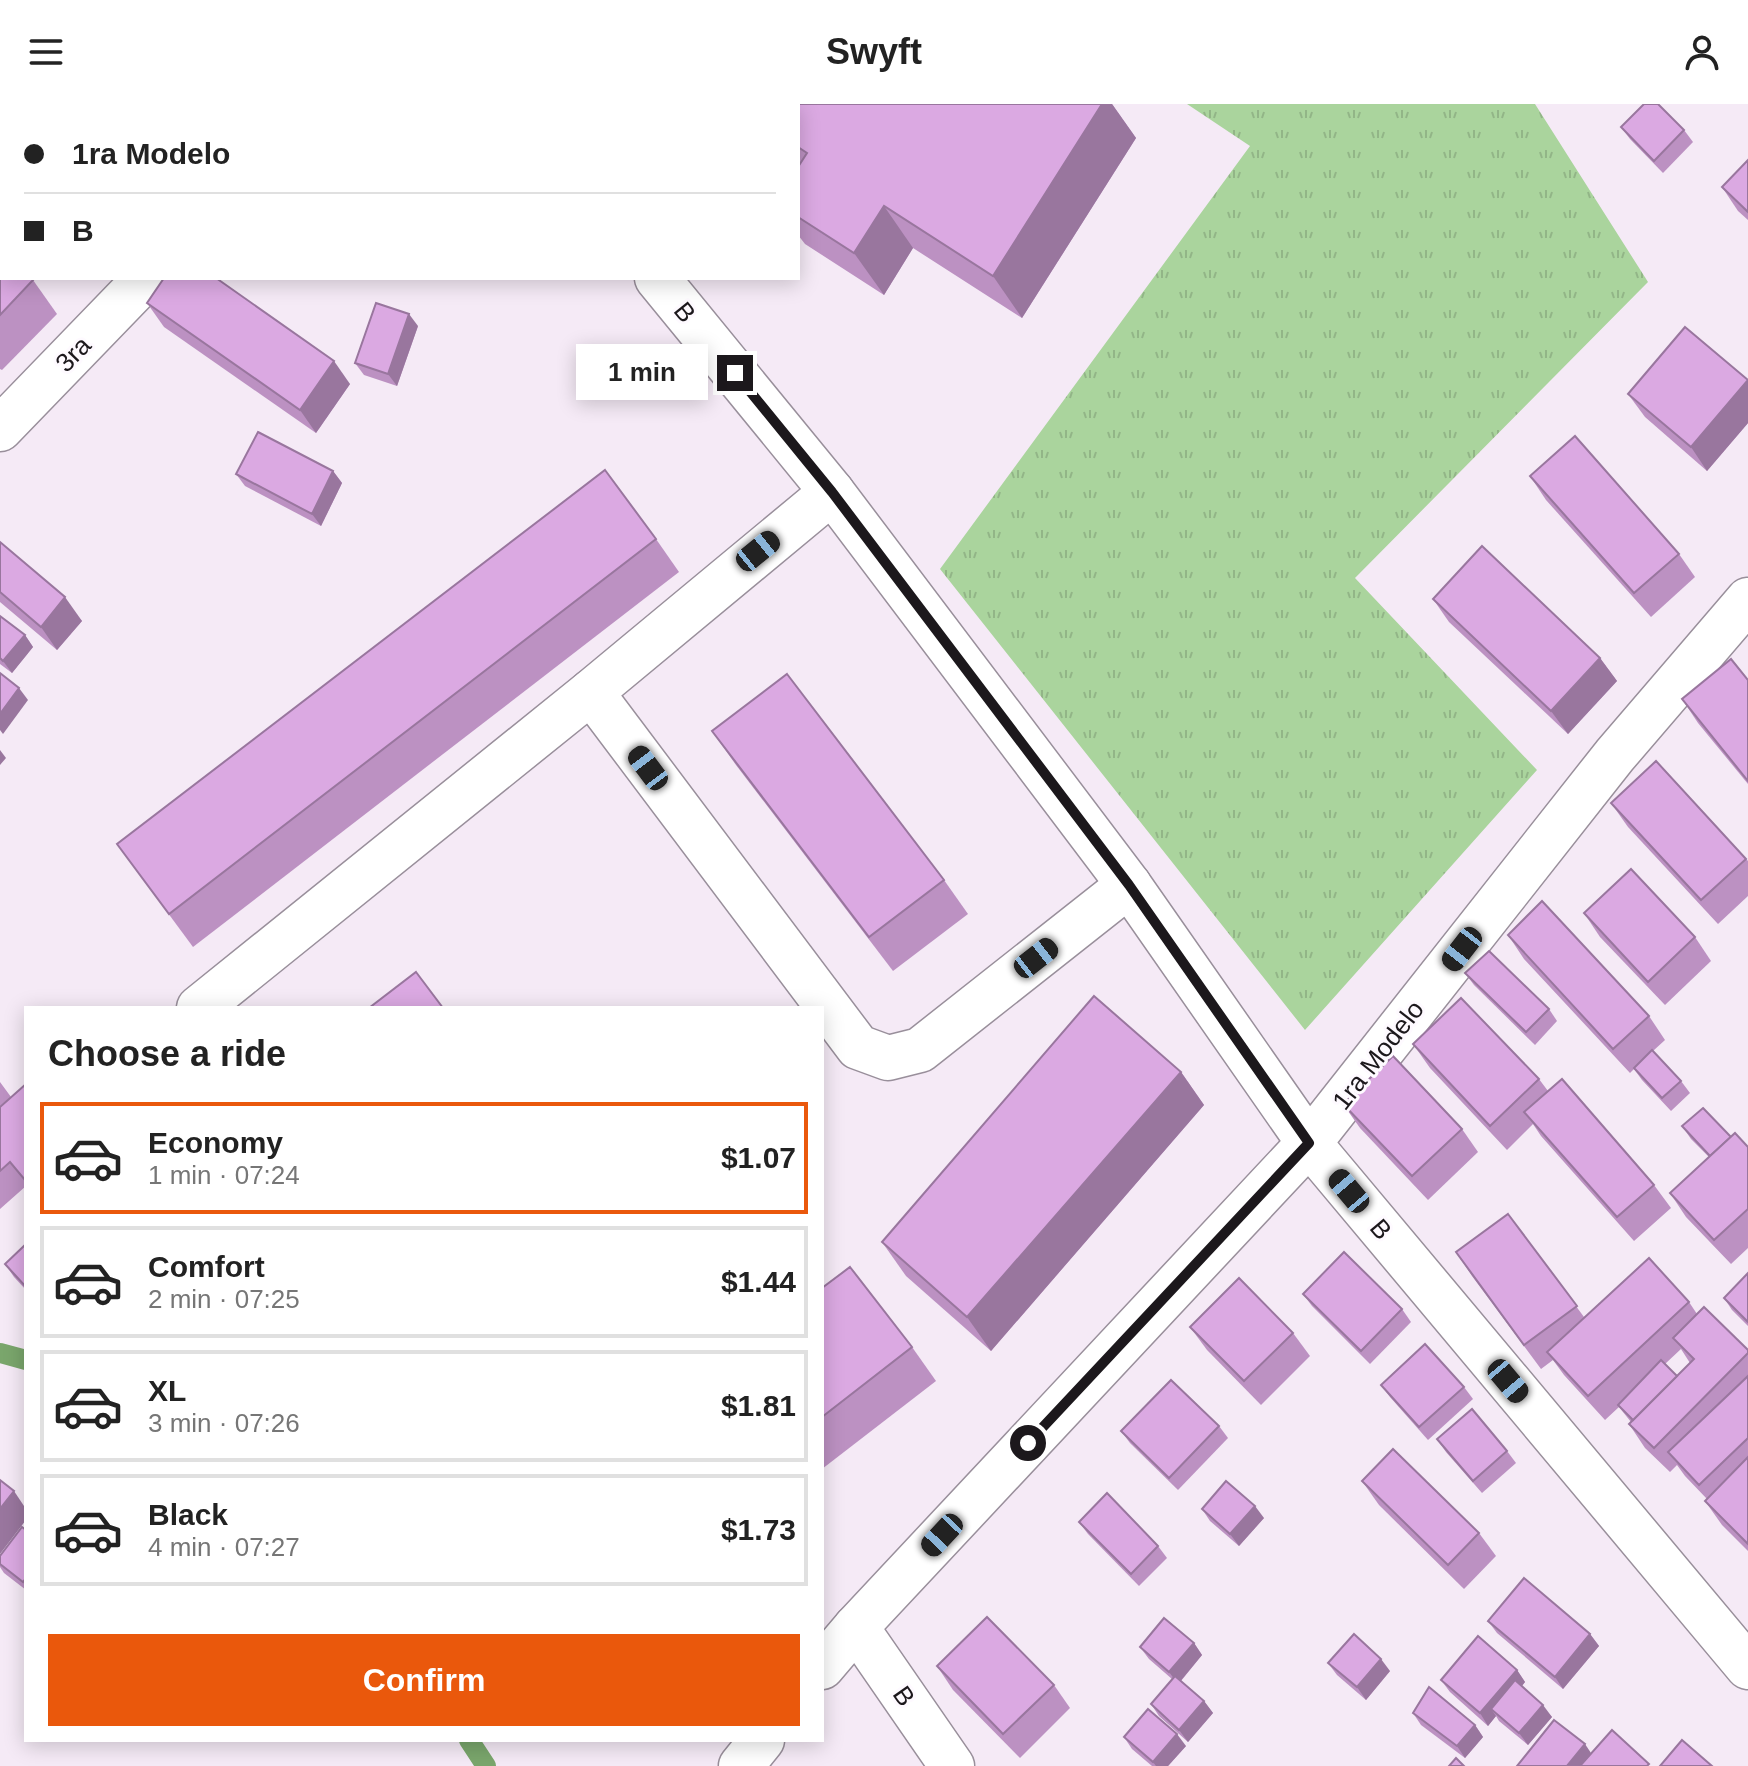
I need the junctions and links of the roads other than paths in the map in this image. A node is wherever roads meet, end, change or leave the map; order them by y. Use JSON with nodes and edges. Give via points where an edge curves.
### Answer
{"nodes":[{"id":1,"x":144,"y":280,"type":"edge"},
{"id":2,"x":659,"y":280,"type":"edge"},
{"id":3,"x":0,"y":429,"type":"edge"},
{"id":4,"x":832,"y":492,"type":"junction"},
{"id":5,"x":1748,"y":600,"type":"edge"},
{"id":6,"x":591,"y":692,"type":"junction"},
{"id":7,"x":1129,"y":885,"type":"junction"},
{"id":8,"x":201,"y":1006,"type":"edge"},
{"id":9,"x":1309,"y":1143,"type":"junction"},
{"id":10,"x":856,"y":1627,"type":"junction"},
{"id":11,"x":824,"y":1665,"type":"edge"},
{"id":12,"x":1748,"y":1667,"type":"edge"},
{"id":13,"x":760,"y":1742,"type":"edge"},
{"id":14,"x":741,"y":1766,"type":"edge"},
{"id":15,"x":952,"y":1766,"type":"edge"}],
"edges":[{"from":1,"to":3,"type":"street","name":"3ra"},
{"from":2,"to":4,"type":"street","name":"B"},
{"from":4,"to":6,"type":"street"},
{"from":4,"to":7,"type":"street","name":"B"},
{"from":5,"to":9,"type":"street","name":"1ra Modelo","via":[[1615,755]]},
{"from":6,"to":7,"type":"street","via":[[858,1047],[888,1058],[920,1050]]},
{"from":6,"to":8,"type":"street"},
{"from":7,"to":9,"type":"street","name":"B"},
{"from":9,"to":10,"type":"street","name":"1ra Modelo"},
{"from":9,"to":12,"type":"street","name":"B"},
{"from":10,"to":11,"type":"street","name":"1ra Modelo"},
{"from":10,"to":15,"type":"street","name":"B"},
{"from":13,"to":14,"type":"street"}]}
